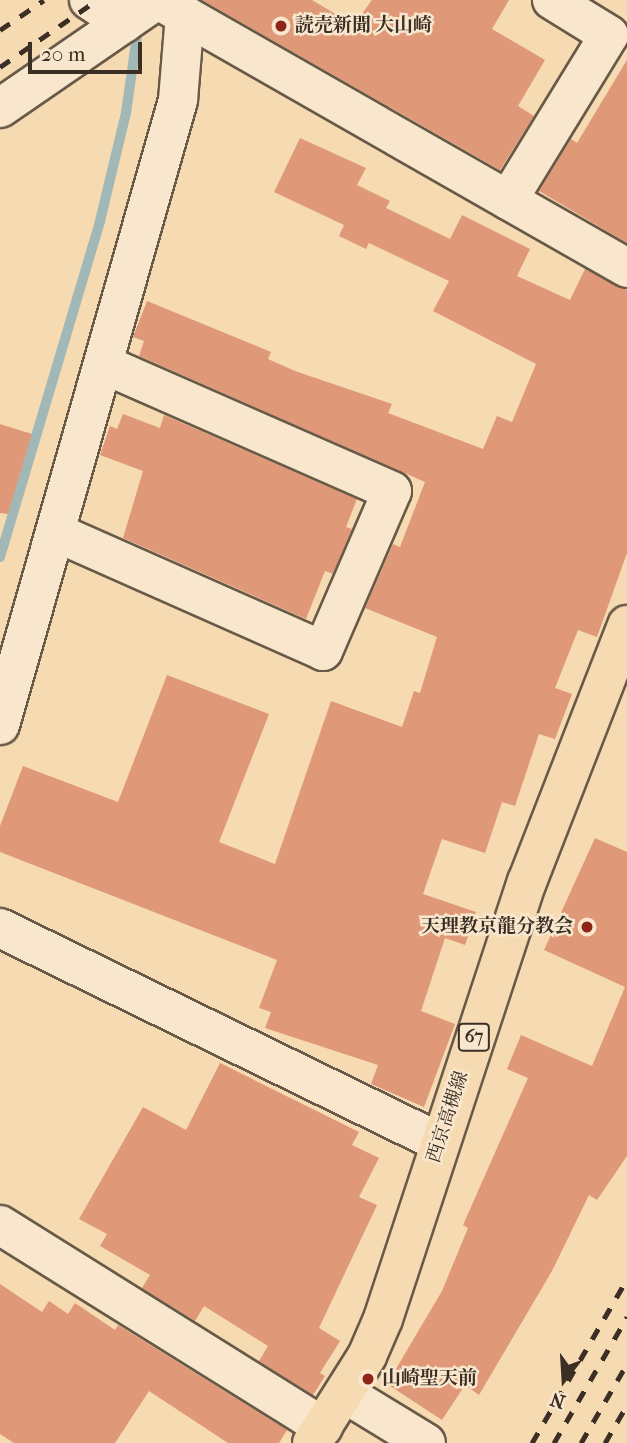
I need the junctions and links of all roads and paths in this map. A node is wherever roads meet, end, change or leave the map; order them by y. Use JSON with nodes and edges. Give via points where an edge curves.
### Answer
{"nodes":[{"id":1,"x":89,"y":0,"type":"edge"},
{"id":2,"x":552,"y":0,"type":"edge"},
{"id":3,"x":167,"y":5,"type":"edge"},
{"id":4,"x":124,"y":23,"type":"junction"},
{"id":5,"x":0,"y":108,"type":"edge"},
{"id":6,"x":508,"y":200,"type":"junction"},
{"id":7,"x":627,"y":268,"type":"edge"},
{"id":8,"x":105,"y":365,"type":"junction"},
{"id":9,"x":55,"y":532,"type":"junction"},
{"id":10,"x":627,"y":625,"type":"edge"},
{"id":11,"x":0,"y":725,"type":"edge"},
{"id":12,"x":0,"y":928,"type":"edge"},
{"id":13,"x":439,"y":1142,"type":"junction"},
{"id":14,"x":0,"y":1225,"type":"edge"},
{"id":15,"x":344,"y":1393,"type":"junction"},
{"id":16,"x":318,"y":1435,"type":"edge"},
{"id":17,"x":426,"y":1443,"type":"edge"}],
"edges":[{"from":1,"to":4,"type":"street"},
{"from":2,"to":6,"type":"street","via":[[609,35]]},
{"from":3,"to":4,"type":"street"},
{"from":3,"to":6,"type":"street"},
{"from":3,"to":8,"type":"street","via":[[178,100]]},
{"from":4,"to":5,"type":"street"},
{"from":6,"to":7,"type":"street"},
{"from":8,"to":9,"type":"street"},
{"from":8,"to":9,"type":"street","via":[[392,491],[323,651]]},
{"from":9,"to":11,"type":"street"},
{"from":10,"to":13,"type":"main road","name":"西京高槻線","number":"67","via":[[527,882]]},
{"from":12,"to":13,"type":"street"},
{"from":13,"to":15,"type":"main road","name":"西京高槻線","number":"67","via":[[383,1319]]},
{"from":14,"to":16,"type":"street"},
{"from":15,"to":16,"type":"main road","name":"西京高槻線","number":"67"},
{"from":15,"to":17,"type":"street"}]}
